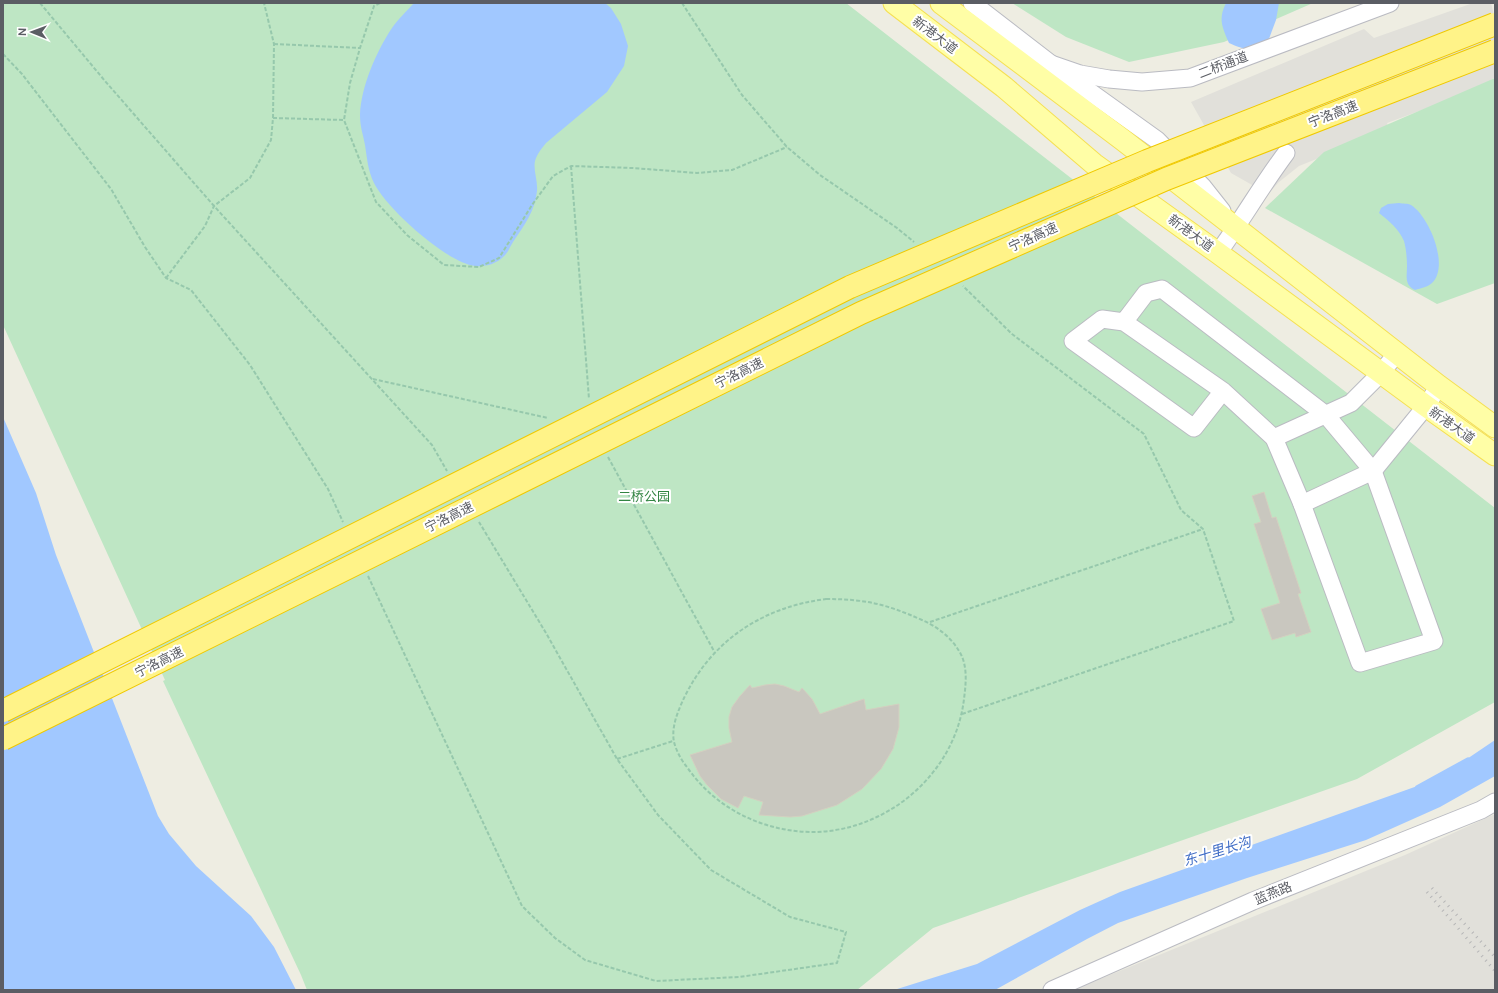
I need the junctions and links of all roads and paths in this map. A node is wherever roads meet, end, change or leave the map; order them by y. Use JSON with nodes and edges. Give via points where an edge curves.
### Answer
{"nodes":[{"id":1,"x":264,"y":3,"type":"edge"},
{"id":2,"x":380,"y":3,"type":"edge"},
{"id":3,"x":682,"y":3,"type":"edge"},
{"id":4,"x":894,"y":3,"type":"edge"},
{"id":5,"x":941,"y":3,"type":"edge"},
{"id":6,"x":972,"y":3,"type":"edge"},
{"id":7,"x":1390,"y":3,"type":"edge"},
{"id":8,"x":1495,"y":24,"type":"edge"},
{"id":9,"x":274,"y":44,"type":"junction"},
{"id":10,"x":360,"y":48,"type":"junction"},
{"id":11,"x":1495,"y":51,"type":"edge"},
{"id":12,"x":1051,"y":64,"type":"junction"},
{"id":13,"x":273,"y":118,"type":"junction"},
{"id":14,"x":344,"y":120,"type":"junction"},
{"id":15,"x":787,"y":148,"type":"junction"},
{"id":16,"x":1286,"y":153,"type":"dead end"},
{"id":17,"x":1236,"y":228,"type":"junction"},
{"id":18,"x":915,"y":243,"type":"dead end"},
{"id":19,"x":1218,"y":253,"type":"junction"},
{"id":20,"x":166,"y":278,"type":"dead end"},
{"id":21,"x":962,"y":284,"type":"dead end"},
{"id":22,"x":1124,"y":322,"type":"junction"},
{"id":23,"x":1397,"y":353,"type":"junction"},
{"id":24,"x":1381,"y":373,"type":"junction"},
{"id":25,"x":372,"y":379,"type":"dead end"},
{"id":26,"x":1439,"y":386,"type":"junction"},
{"id":27,"x":1223,"y":392,"type":"junction"},
{"id":28,"x":1426,"y":406,"type":"junction"},
{"id":29,"x":1326,"y":415,"type":"junction"},
{"id":30,"x":554,"y":419,"type":"dead end"},
{"id":31,"x":1495,"y":427,"type":"edge"},
{"id":32,"x":1274,"y":438,"type":"junction"},
{"id":33,"x":1495,"y":455,"type":"edge"},
{"id":34,"x":1372,"y":470,"type":"junction"},
{"id":35,"x":1302,"y":504,"type":"junction"},
{"id":36,"x":1203,"y":529,"type":"junction"},
{"id":37,"x":929,"y":622,"type":"junction"},
{"id":38,"x":3,"y":711,"type":"edge"},
{"id":39,"x":962,"y":714,"type":"junction"},
{"id":40,"x":3,"y":739,"type":"edge"},
{"id":41,"x":673,"y":741,"type":"junction"},
{"id":42,"x":617,"y":759,"type":"dead end"},
{"id":43,"x":1495,"y":802,"type":"edge"},
{"id":44,"x":1052,"y":990,"type":"edge"}],
"edges":[{"from":1,"to":9,"type":"path"},
{"from":2,"to":10,"type":"path","via":[[374,6]]},
{"from":3,"to":15,"type":"path","via":[[742,95]]},
{"from":4,"to":19,"type":"main road","name":"新港大道","via":[[1004,87],[1094,164]]},
{"from":5,"to":17,"type":"main road","name":"新港大道","via":[[1124,140]]},
{"from":6,"to":12,"type":"street"},
{"from":7,"to":12,"type":"street","name":"二桥通道","via":[[1190,78],[1142,82],[1110,79],[1080,74]]},
{"from":8,"to":38,"type":"highway","name":"宁洛高速","bridge":true,"via":[[1147,161],[850,287]]},
{"from":9,"to":10,"type":"path"},
{"from":9,"to":13,"type":"path"},
{"from":10,"to":14,"type":"path","via":[[350,83]]},
{"from":11,"to":40,"type":"highway","name":"宁洛高速","bridge":true,"via":[[1166,179],[861,313]]},
{"from":12,"to":17,"type":"street","via":[[1157,140],[1203,187]]},
{"from":13,"to":14,"type":"path"},
{"from":13,"to":20,"type":"path","via":[[271,140],[250,178],[214,206],[205,226]]},
{"from":14,"to":15,"type":"path","via":[[376,202],[407,235],[444,265],[479,267],[499,258],[553,176],[571,166],[697,173],[732,170]]},
{"from":15,"to":18,"type":"path","via":[[820,175]]},
{"from":16,"to":17,"type":"street"},
{"from":17,"to":19,"type":"street"},
{"from":17,"to":23,"type":"main road","name":"新港大道"},
{"from":19,"to":24,"type":"main road","name":"新港大道"},
{"from":21,"to":36,"type":"path","via":[[1012,334],[1144,434],[1181,510]]},
{"from":22,"to":27,"type":"street"},
{"from":22,"to":27,"type":"street","via":[[1102,319],[1073,341],[1194,428]]},
{"from":22,"to":29,"type":"street","via":[[1146,293],[1162,289]]},
{"from":23,"to":24,"type":"street"},
{"from":23,"to":26,"type":"main road","name":"新港大道"},
{"from":24,"to":28,"type":"main road","name":"新港大道"},
{"from":24,"to":29,"type":"street","via":[[1351,403]]},
{"from":25,"to":30,"type":"path"},
{"from":26,"to":28,"type":"street"},
{"from":26,"to":31,"type":"main road","name":"新港大道"},
{"from":27,"to":32,"type":"street"},
{"from":28,"to":33,"type":"main road","name":"新港大道"},
{"from":28,"to":34,"type":"street"},
{"from":29,"to":32,"type":"street"},
{"from":29,"to":34,"type":"street"},
{"from":32,"to":35,"type":"street"},
{"from":34,"to":35,"type":"street"},
{"from":34,"to":35,"type":"street","via":[[1434,641],[1360,663]]},
{"from":36,"to":37,"type":"path"},
{"from":36,"to":39,"type":"path","via":[[1234,621]]},
{"from":37,"to":39,"type":"path","via":[[951,640],[960,652],[965,668],[966,685]]},
{"from":37,"to":41,"type":"path","via":[[887,606],[860,600],[826,599],[776,611],[732,637],[711,657],[697,675],[678,711],[674,722]]},
{"from":39,"to":41,"type":"path","via":[[948,750],[929,778],[917,790],[875,818],[826,831],[804,832],[776,828],[729,808],[702,787],[691,774]]},
{"from":41,"to":42,"type":"path"},
{"from":43,"to":44,"type":"street","name":"蓝燕路","via":[[1481,810],[1253,901]]}]}
